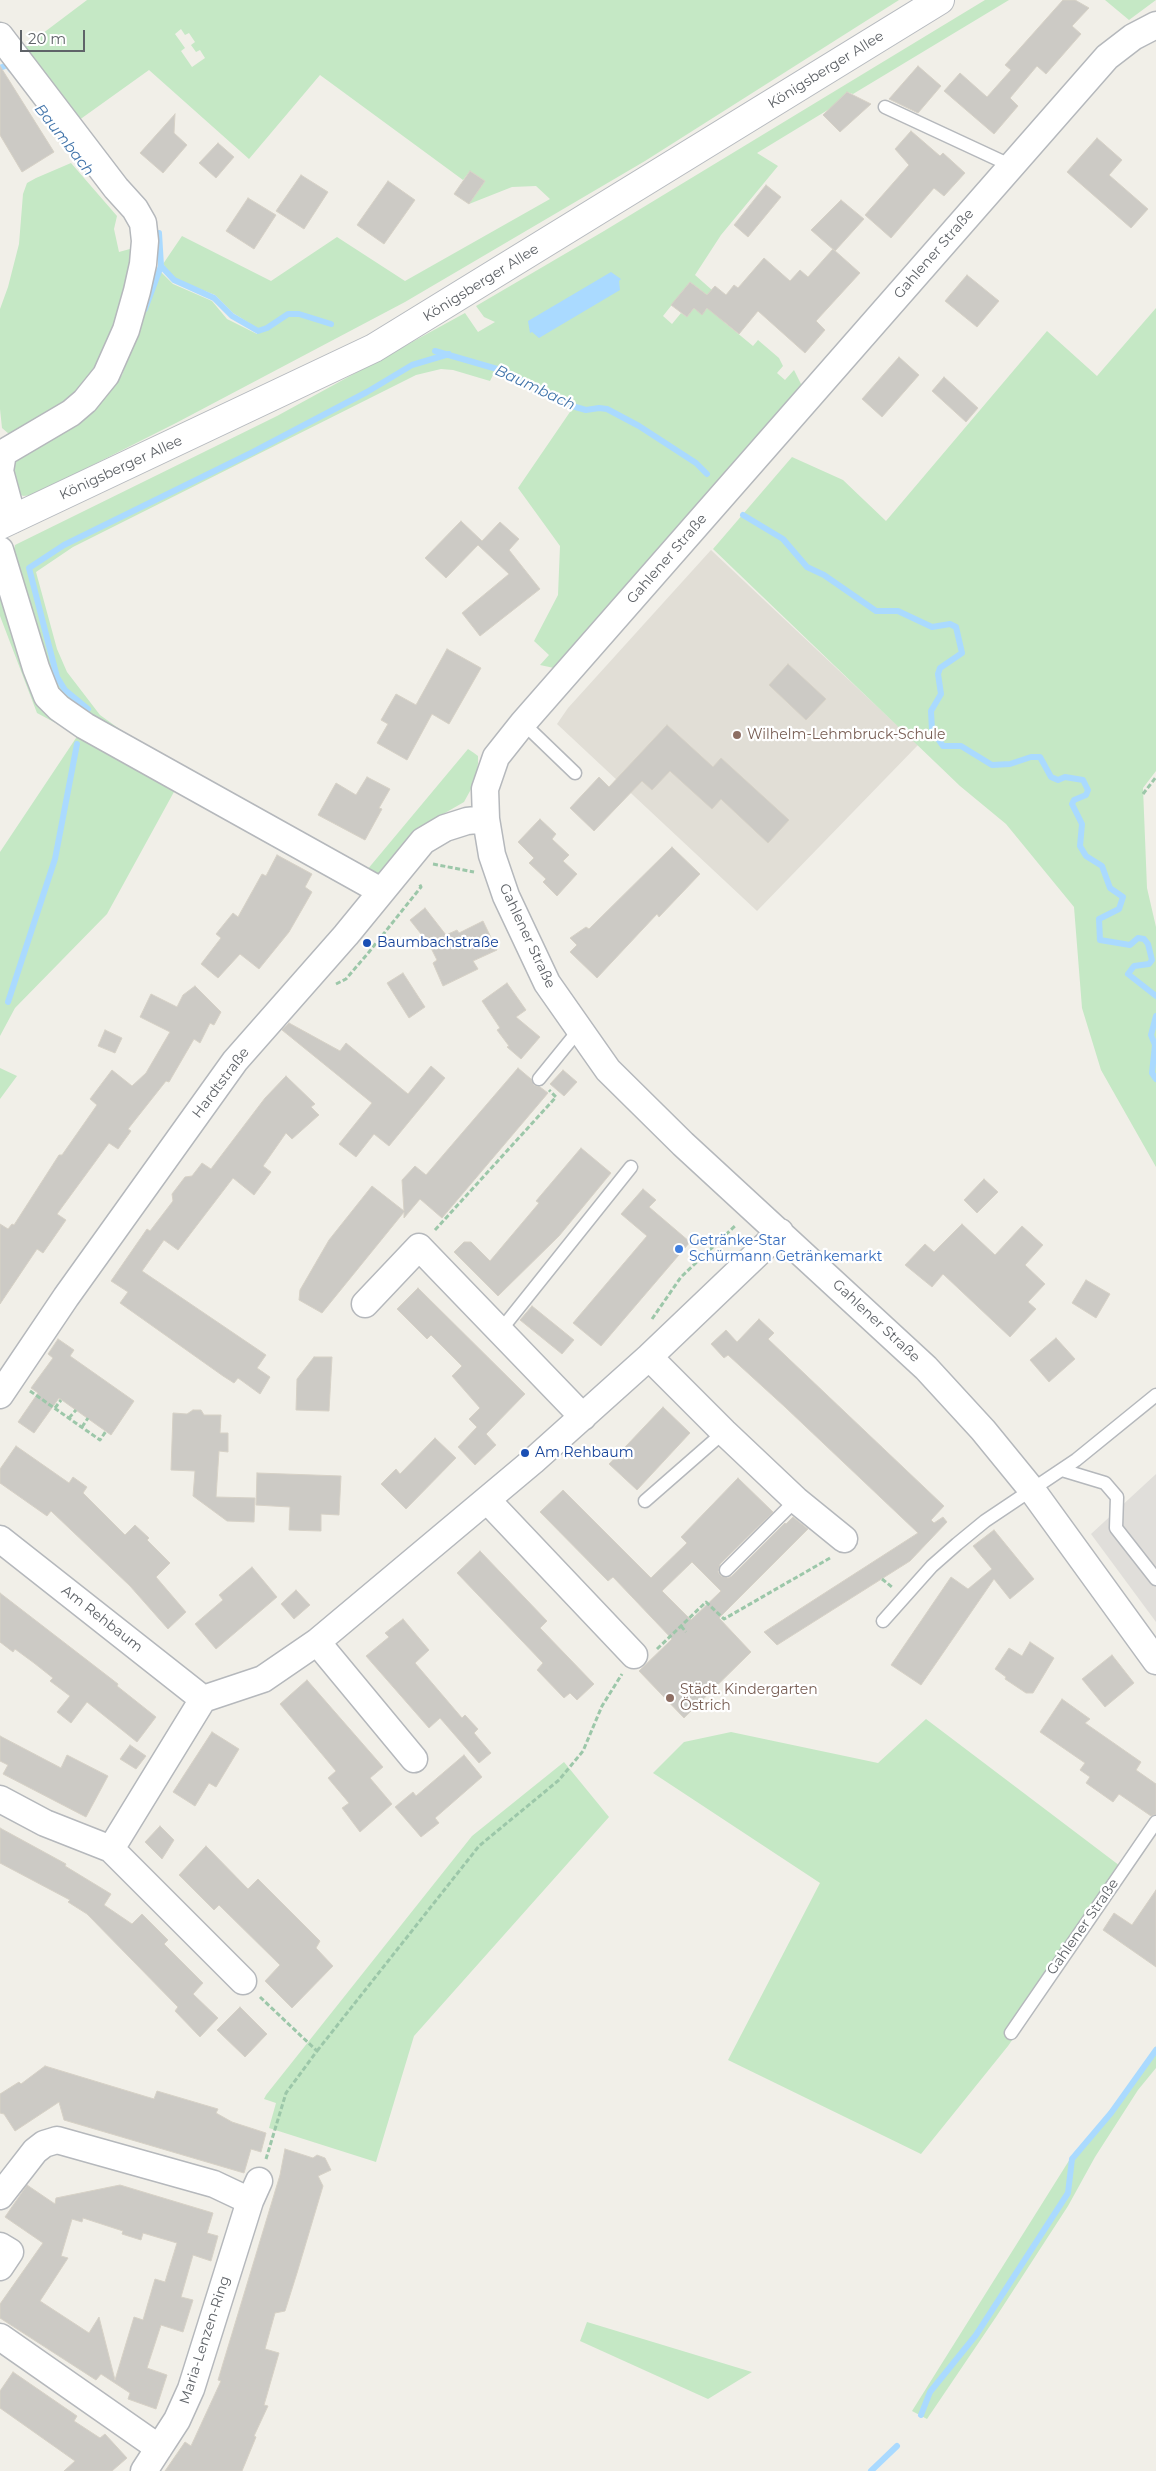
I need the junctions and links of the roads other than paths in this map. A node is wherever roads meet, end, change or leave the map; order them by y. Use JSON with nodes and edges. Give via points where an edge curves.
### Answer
{"nodes":[{"id":1,"x":940,"y":0,"type":"edge"},
{"id":2,"x":1156,"y":25,"type":"edge"},
{"id":3,"x":0,"y":36,"type":"edge"},
{"id":4,"x":885,"y":107,"type":"dead end"},
{"id":5,"x":1012,"y":166,"type":"junction"},
{"id":6,"x":0,"y":471,"type":"edge"},
{"id":7,"x":6,"y":522,"type":"edge"},
{"id":8,"x":0,"y":550,"type":"edge"},
{"id":9,"x":523,"y":723,"type":"junction"},
{"id":10,"x":575,"y":773,"type":"dead end"},
{"id":11,"x":486,"y":819,"type":"junction"},
{"id":12,"x":380,"y":891,"type":"junction"},
{"id":13,"x":578,"y":1030,"type":"junction"},
{"id":14,"x":538,"y":1078,"type":"road end"},
{"id":15,"x":631,"y":1167,"type":"dead end"},
{"id":16,"x":780,"y":1232,"type":"junction"},
{"id":17,"x":365,"y":1304,"type":"dead end"},
{"id":18,"x":500,"y":1331,"type":"junction"},
{"id":19,"x":649,"y":1357,"type":"junction"},
{"id":20,"x":12,"y":1391,"type":"edge"},
{"id":21,"x":1156,"y":1395,"type":"edge"},
{"id":22,"x":583,"y":1417,"type":"junction"},
{"id":23,"x":724,"y":1432,"type":"junction"},
{"id":24,"x":1062,"y":1470,"type":"junction"},
{"id":25,"x":1032,"y":1490,"type":"junction"},
{"id":26,"x":487,"y":1500,"type":"junction"},
{"id":27,"x":796,"y":1500,"type":"junction"},
{"id":28,"x":645,"y":1501,"type":"dead end"},
{"id":29,"x":0,"y":1539,"type":"edge"},
{"id":30,"x":839,"y":1547,"type":"road end"},
{"id":31,"x":726,"y":1570,"type":"dead end"},
{"id":32,"x":1156,"y":1579,"type":"edge"},
{"id":33,"x":883,"y":1621,"type":"dead end"},
{"id":34,"x":317,"y":1642,"type":"junction"},
{"id":35,"x":634,"y":1655,"type":"road end"},
{"id":36,"x":1156,"y":1661,"type":"edge"},
{"id":37,"x":204,"y":1699,"type":"junction"},
{"id":38,"x":414,"y":1759,"type":"dead end"},
{"id":39,"x":0,"y":1799,"type":"edge"},
{"id":40,"x":1156,"y":1822,"type":"edge"},
{"id":41,"x":111,"y":1849,"type":"junction"},
{"id":42,"x":243,"y":1980,"type":"road end"},
{"id":43,"x":1011,"y":2033,"type":"dead end"},
{"id":44,"x":0,"y":2196,"type":"edge"},
{"id":45,"x":0,"y":2246,"type":"edge"},
{"id":46,"x":0,"y":2267,"type":"edge"},
{"id":47,"x":0,"y":2337,"type":"edge"},
{"id":48,"x":159,"y":2448,"type":"junction"},
{"id":49,"x":144,"y":2471,"type":"edge"}],
"edges":[{"from":1,"to":7,"type":"main road","name":"Königsberger Allee","via":[[374,348]]},
{"from":2,"to":5,"type":"street","name":"Gahlener Straße","via":[[1133,37],[1107,57]]},
{"from":3,"to":6,"type":"street","via":[[135,209],[143,223],[145,241],[143,264],[126,330],[106,375],[71,413],[3,453]]},
{"from":4,"to":5,"type":"lane"},
{"from":5,"to":9,"type":"street","name":"Gahlener Straße"},
{"from":6,"to":7,"type":"street"},
{"from":8,"to":12,"type":"street","via":[[36,668],[47,696],[59,708],[85,726]]},
{"from":9,"to":10,"type":"lane"},
{"from":9,"to":11,"type":"street","name":"Gahlener Straße","via":[[496,757],[485,789]]},
{"from":11,"to":12,"type":"street","name":"Hardtstraße","via":[[445,828],[423,841]]},
{"from":11,"to":13,"type":"street","name":"Gahlener Straße","via":[[492,855],[506,896],[546,983]]},
{"from":12,"to":20,"type":"street","name":"Hardtstraße","via":[[346,935],[235,1061],[66,1297]]},
{"from":13,"to":14,"type":"lane"},
{"from":13,"to":16,"type":"street","name":"Gahlener Straße","via":[[608,1070]]},
{"from":15,"to":18,"type":"lane"},
{"from":16,"to":19,"type":"street"},
{"from":16,"to":25,"type":"street","name":"Gahlener Straße","via":[[926,1368]]},
{"from":17,"to":18,"type":"street","via":[[419,1247]]},
{"from":18,"to":22,"type":"street"},
{"from":19,"to":22,"type":"street"},
{"from":19,"to":23,"type":"street"},
{"from":21,"to":24,"type":"lane"},
{"from":22,"to":26,"type":"street"},
{"from":23,"to":27,"type":"street"},
{"from":23,"to":28,"type":"lane"},
{"from":24,"to":25,"type":"lane"},
{"from":24,"to":32,"type":"lane","via":[[1105,1482],[1117,1497],[1116,1528]]},
{"from":25,"to":33,"type":"lane","via":[[985,1521],[932,1566]]},
{"from":25,"to":36,"type":"street","name":"Gahlener Straße"},
{"from":26,"to":34,"type":"street"},
{"from":26,"to":35,"type":"street"},
{"from":27,"to":30,"type":"street"},
{"from":27,"to":31,"type":"lane"},
{"from":29,"to":37,"type":"street","name":"Am Rehbaum"},
{"from":34,"to":37,"type":"street","via":[[264,1679]]},
{"from":34,"to":38,"type":"street"},
{"from":37,"to":41,"type":"street"},
{"from":39,"to":41,"type":"street","via":[[45,1823]]},
{"from":40,"to":43,"type":"lane","name":"Gahlener Straße"},
{"from":41,"to":42,"type":"street"},
{"from":44,"to":48,"type":"street","name":"Maria-Lenzen-Ring","via":[[35,2152],[44,2144],[57,2140],[214,2184],[255,2191],[192,2390]]},
{"from":45,"to":46,"type":"street","via":[[10,2252]]},
{"from":47,"to":48,"type":"street"},
{"from":48,"to":49,"type":"street","name":"Maria-Lenzen-Ring"}]}
